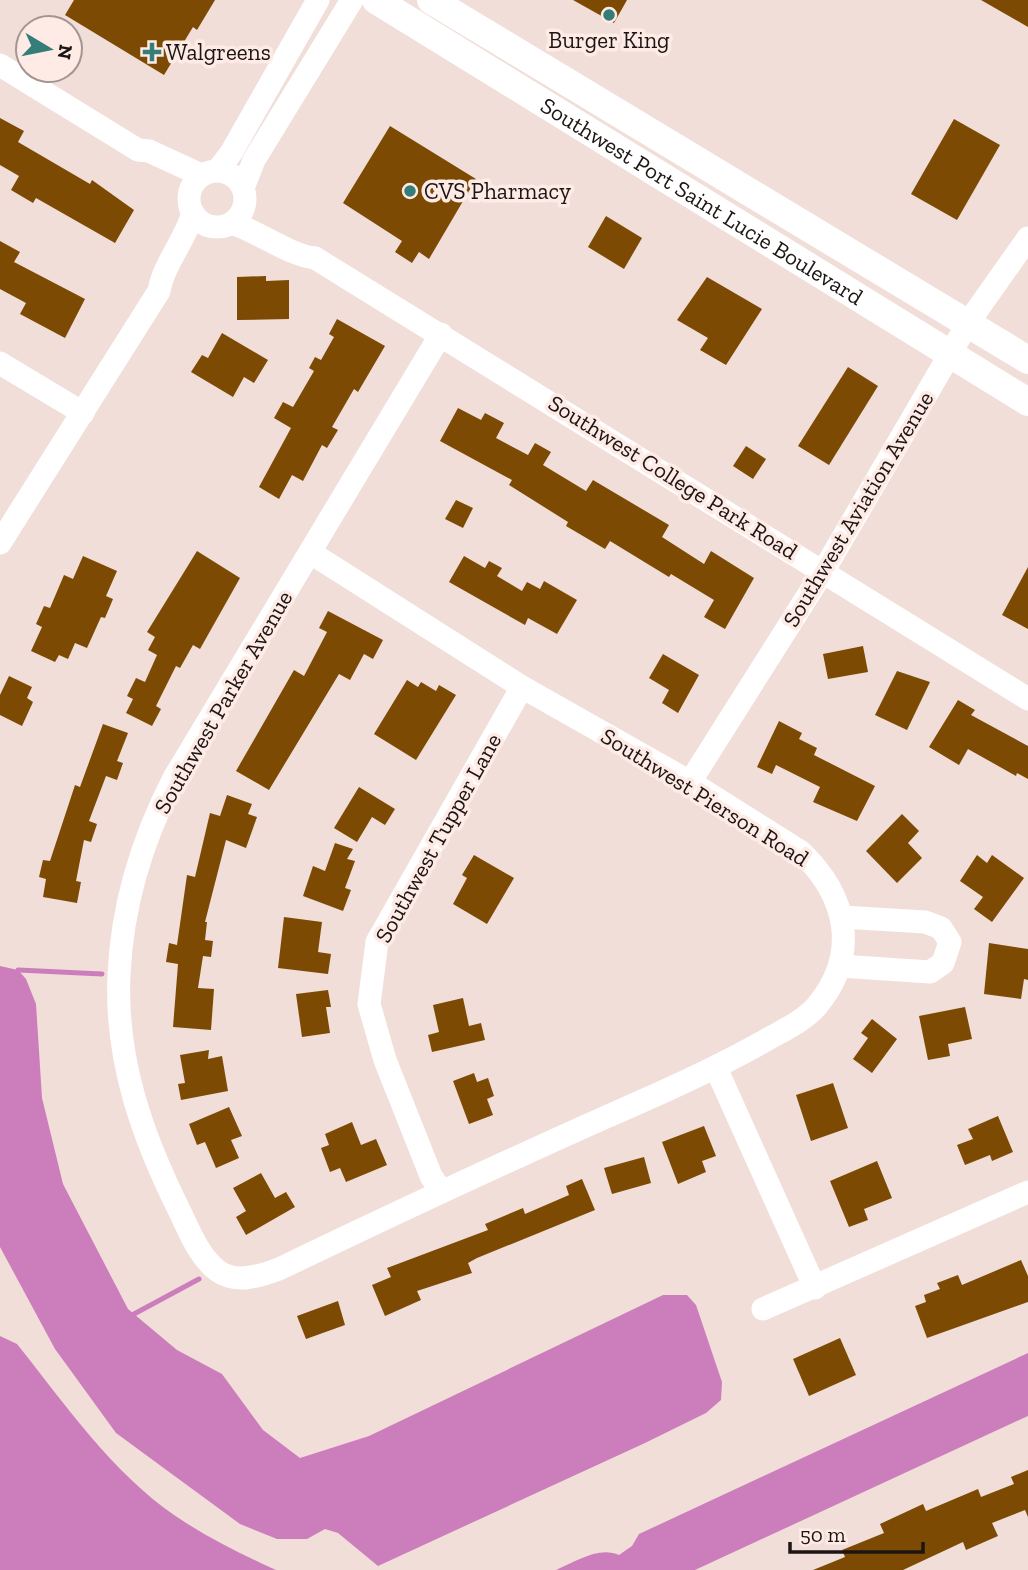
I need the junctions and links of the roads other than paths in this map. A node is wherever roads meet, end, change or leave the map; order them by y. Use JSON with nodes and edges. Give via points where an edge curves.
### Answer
{"nodes":[{"id":1,"x":318,"y":0,"type":"edge"},
{"id":2,"x":352,"y":0,"type":"edge"},
{"id":3,"x":376,"y":0,"type":"edge"},
{"id":4,"x":431,"y":0,"type":"edge"},
{"id":5,"x":0,"y":65,"type":"edge"},
{"id":6,"x":138,"y":150,"type":"junction"},
{"id":7,"x":209,"y":173,"type":"junction"},
{"id":8,"x":244,"y":195,"type":"junction"},
{"id":9,"x":191,"y":205,"type":"junction"},
{"id":10,"x":224,"y":225,"type":"junction"},
{"id":11,"x":1028,"y":238,"type":"edge"},
{"id":12,"x":315,"y":258,"type":"junction"},
{"id":13,"x":159,"y":291,"type":"junction"},
{"id":14,"x":968,"y":323,"type":"junction"},
{"id":15,"x":441,"y":334,"type":"junction"},
{"id":16,"x":950,"y":354,"type":"junction"},
{"id":17,"x":1028,"y":360,"type":"edge"},
{"id":18,"x":0,"y":363,"type":"edge"},
{"id":19,"x":1028,"y":402,"type":"edge"},
{"id":20,"x":83,"y":413,"type":"junction"},
{"id":21,"x":0,"y":543,"type":"edge"},
{"id":22,"x":311,"y":553,"type":"junction"},
{"id":23,"x":824,"y":570,"type":"junction"},
{"id":24,"x":522,"y":687,"type":"junction"},
{"id":25,"x":1028,"y":699,"type":"edge"},
{"id":26,"x":690,"y":782,"type":"junction"},
{"id":27,"x":842,"y":916,"type":"junction"},
{"id":28,"x":840,"y":966,"type":"junction"},
{"id":29,"x":716,"y":1068,"type":"junction"},
{"id":30,"x":442,"y":1191,"type":"junction"},
{"id":31,"x":1028,"y":1192,"type":"edge"},
{"id":32,"x":279,"y":1269,"type":"joint"},
{"id":33,"x":815,"y":1288,"type":"junction"},
{"id":34,"x":763,"y":1309,"type":"dead end"}],
"edges":[{"from":1,"to":7,"type":"street","via":[[308,23]]},
{"from":2,"to":8,"type":"street","via":[[254,160]]},
{"from":3,"to":16,"type":"main road","name":"Southwest Port Saint Lucie Boulevard"},
{"from":4,"to":14,"type":"main road","name":"Southwest Port Saint Lucie Boulevard"},
{"from":5,"to":6,"type":"street"},
{"from":6,"to":7,"type":"street"},
{"from":6,"to":9,"type":"street"},
{"from":7,"to":8,"type":"street","via":[[232,176]]},
{"from":7,"to":9,"type":"street"},
{"from":8,"to":10,"type":"street"},
{"from":8,"to":12,"type":"street","name":"Southwest College Park Road","via":[[268,223],[309,248]]},
{"from":9,"to":10,"type":"street","via":[[207,225]]},
{"from":9,"to":13,"type":"street","via":[[185,237]]},
{"from":10,"to":12,"type":"street","name":"Southwest College Park Road","via":[[255,230],[304,257]]},
{"from":10,"to":13,"type":"street"},
{"from":11,"to":14,"type":"street","name":"Southwest Aviation Avenue"},
{"from":12,"to":15,"type":"street","name":"Southwest College Park Road"},
{"from":13,"to":20,"type":"street"},
{"from":14,"to":16,"type":"street","name":"Southwest Aviation Avenue"},
{"from":14,"to":17,"type":"main road","name":"Southwest Port Saint Lucie Boulevard"},
{"from":15,"to":22,"type":"street","name":"Southwest Parker Avenue"},
{"from":15,"to":23,"type":"street","name":"Southwest College Park Road"},
{"from":16,"to":19,"type":"main road","name":"Southwest Port Saint Lucie Boulevard"},
{"from":16,"to":23,"type":"street","name":"Southwest Aviation Avenue"},
{"from":18,"to":20,"type":"street"},
{"from":20,"to":21,"type":"street"},
{"from":22,"to":24,"type":"street","name":"Southwest Pierson Road"},
{"from":22,"to":32,"type":"street","name":"Southwest Parker Avenue","via":[[159,808],[132,884],[119,976],[128,1079],[154,1160],[187,1227],[204,1256],[230,1277],[260,1276]]},
{"from":23,"to":25,"type":"street","name":"Southwest College Park Road"},
{"from":23,"to":26,"type":"street","name":"Southwest Aviation Avenue"},
{"from":24,"to":26,"type":"street","name":"Southwest Pierson Road"},
{"from":24,"to":30,"type":"street","name":"Southwest Tupper Lane","via":[[377,942],[369,1004],[385,1060],[431,1176]]},
{"from":26,"to":27,"type":"street","name":"Southwest Pierson Road","via":[[801,852],[828,882]]},
{"from":27,"to":28,"type":"street","name":"Southwest Pierson Road"},
{"from":27,"to":28,"type":"street","via":[[925,922],[941,928],[950,942],[943,963],[930,972]]},
{"from":28,"to":29,"type":"street","name":"Southwest Pierson Road","via":[[815,1008],[802,1020]]},
{"from":29,"to":30,"type":"street","name":"Southwest Pierson Road"},
{"from":29,"to":33,"type":"street"},
{"from":30,"to":32,"type":"street","name":"Southwest Pierson Road"},
{"from":31,"to":33,"type":"street"},
{"from":33,"to":34,"type":"street"}]}
